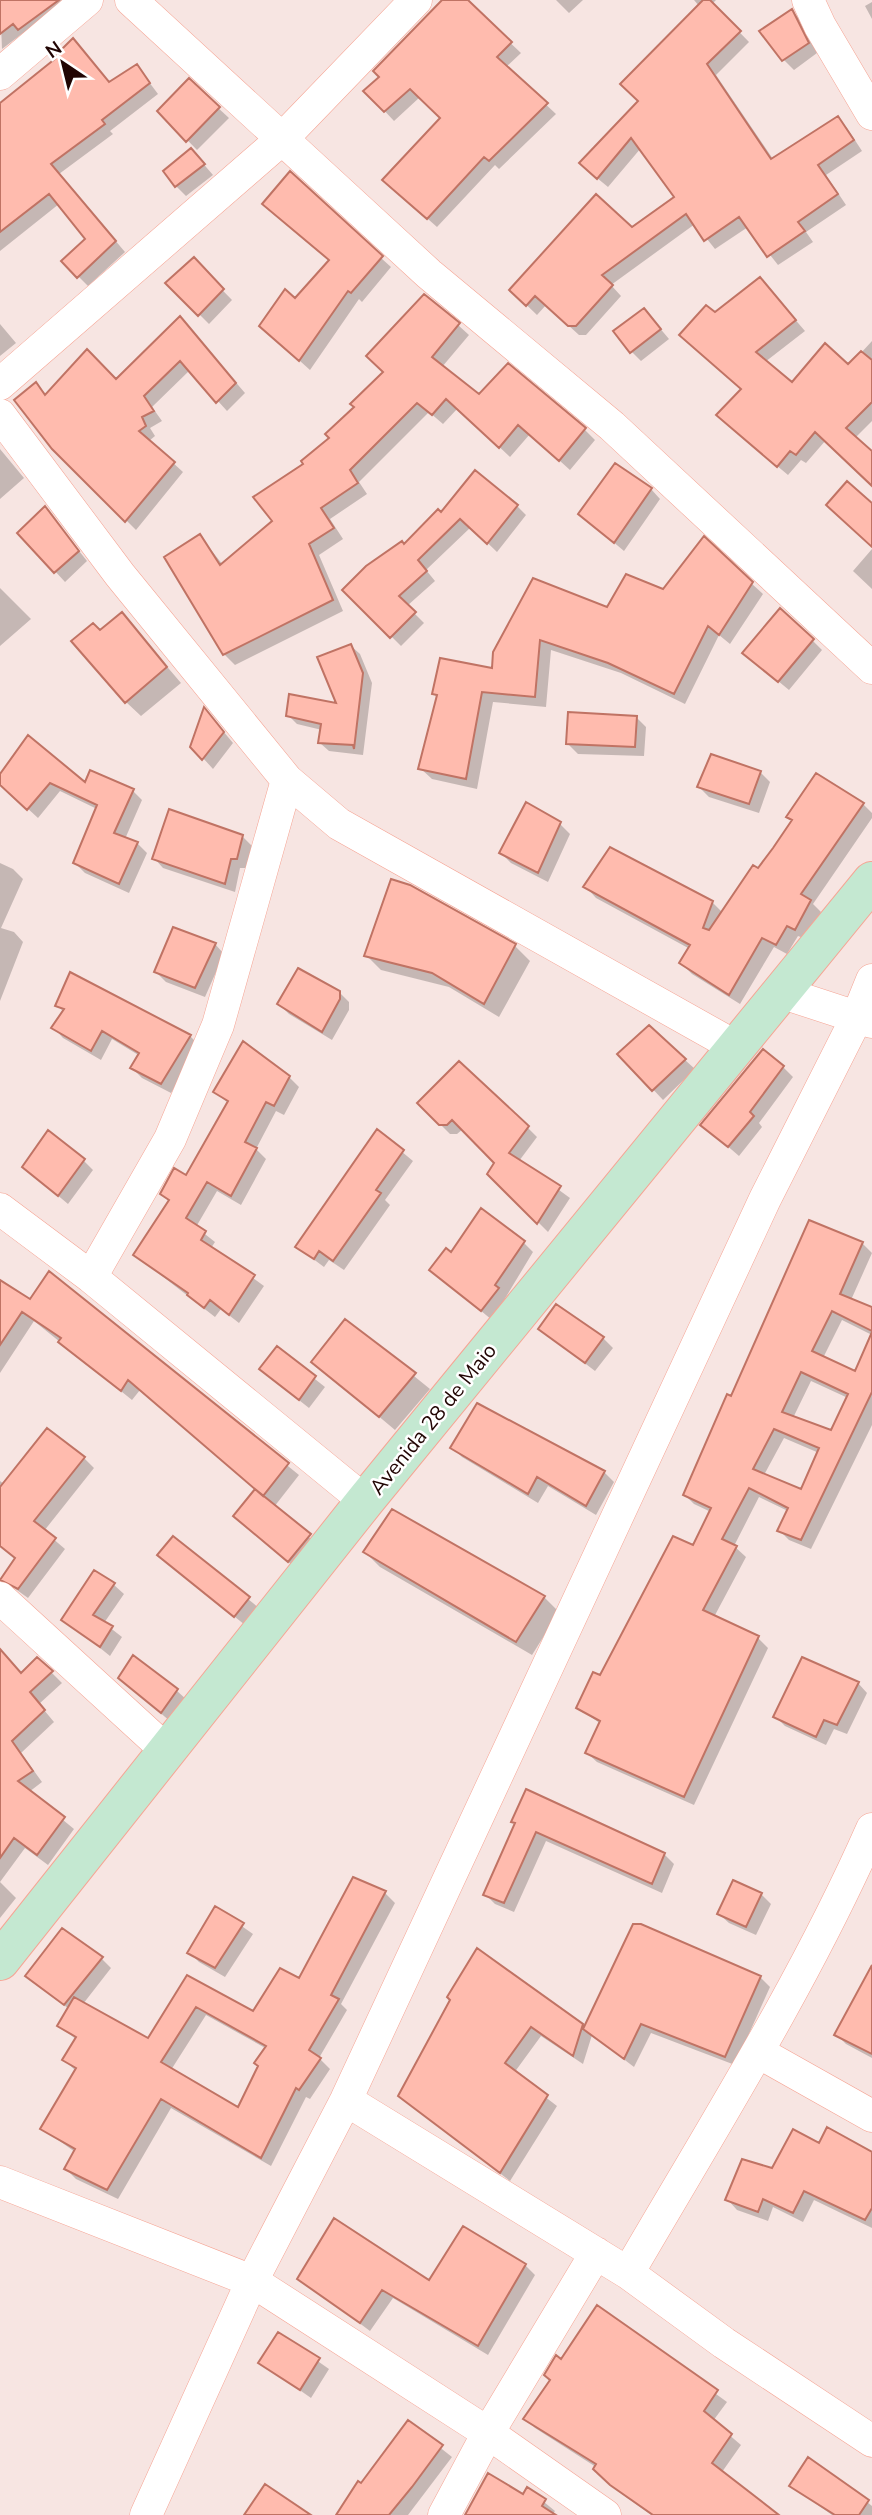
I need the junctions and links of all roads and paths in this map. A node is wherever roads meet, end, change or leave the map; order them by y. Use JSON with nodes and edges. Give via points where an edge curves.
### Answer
{"nodes":[{"id":1,"x":87,"y":0,"type":"edge"},
{"id":2,"x":131,"y":0,"type":"edge"},
{"id":3,"x":416,"y":0,"type":"edge"},
{"id":4,"x":808,"y":0,"type":"edge"},
{"id":5,"x":0,"y":74,"type":"edge"},
{"id":6,"x":872,"y":114,"type":"edge"},
{"id":7,"x":282,"y":139,"type":"junction"},
{"id":8,"x":0,"y":384,"type":"edge"},
{"id":9,"x":0,"y":415,"type":"edge"},
{"id":10,"x":872,"y":668,"type":"edge"},
{"id":11,"x":287,"y":780,"type":"junction"},
{"id":12,"x":872,"y":881,"type":"edge"},
{"id":13,"x":872,"y":980,"type":"edge"},
{"id":14,"x":783,"y":993,"type":"junction"},
{"id":15,"x":864,"y":1019,"type":"edge"},
{"id":16,"x":738,"y":1048,"type":"junction"},
{"id":17,"x":0,"y":1209,"type":"edge"},
{"id":18,"x":90,"y":1277,"type":"junction"},
{"id":19,"x":365,"y":1501,"type":"junction"},
{"id":20,"x":0,"y":1598,"type":"edge"},
{"id":21,"x":166,"y":1750,"type":"junction"},
{"id":22,"x":872,"y":1829,"type":"edge"},
{"id":23,"x":0,"y":1961,"type":"edge"},
{"id":24,"x":758,"y":2052,"type":"junction"},
{"id":25,"x":346,"y":2100,"type":"junction"},
{"id":26,"x":872,"y":2116,"type":"edge"},
{"id":27,"x":0,"y":2182,"type":"edge"},
{"id":28,"x":596,"y":2253,"type":"junction"},
{"id":29,"x":628,"y":2273,"type":"junction"},
{"id":30,"x":252,"y":2281,"type":"junction"},
{"id":31,"x":488,"y":2433,"type":"junction"},
{"id":32,"x":872,"y":2441,"type":"edge"},
{"id":33,"x":146,"y":2515,"type":"edge"},
{"id":34,"x":444,"y":2515,"type":"edge"},
{"id":35,"x":605,"y":2515,"type":"edge"}],
"edges":[{"from":1,"to":5,"type":"street"},
{"from":2,"to":7,"type":"street"},
{"from":3,"to":7,"type":"street"},
{"from":4,"to":6,"type":"street"},
{"from":7,"to":8,"type":"street"},
{"from":7,"to":10,"type":"street","via":[[429,274],[612,426]]},
{"from":9,"to":11,"type":"street","via":[[120,575]]},
{"from":11,"to":16,"type":"street","via":[[339,824]]},
{"from":11,"to":18,"type":"street","via":[[218,1025],[170,1139]]},
{"from":12,"to":14,"type":"street","name":"Avenida 28 de Maio"},
{"from":13,"to":15,"type":"street"},
{"from":14,"to":15,"type":"street"},
{"from":14,"to":16,"type":"street","name":"Avenida 28 de Maio"},
{"from":15,"to":25,"type":"street","via":[[765,1199]]},
{"from":16,"to":19,"type":"street","name":"Avenida 28 de Maio"},
{"from":17,"to":18,"type":"street"},
{"from":18,"to":19,"type":"street"},
{"from":19,"to":21,"type":"street","name":"Avenida 28 de Maio"},
{"from":20,"to":21,"type":"street"},
{"from":21,"to":23,"type":"street","name":"Avenida 28 de Maio"},
{"from":22,"to":24,"type":"street","via":[[846,1889]]},
{"from":24,"to":26,"type":"street"},
{"from":24,"to":29,"type":"street"},
{"from":25,"to":28,"type":"street"},
{"from":25,"to":30,"type":"street"},
{"from":27,"to":30,"type":"street"},
{"from":28,"to":29,"type":"street"},
{"from":28,"to":31,"type":"street"},
{"from":29,"to":32,"type":"street"},
{"from":30,"to":31,"type":"street"},
{"from":30,"to":33,"type":"street"},
{"from":31,"to":34,"type":"street"},
{"from":31,"to":35,"type":"street"}]}
